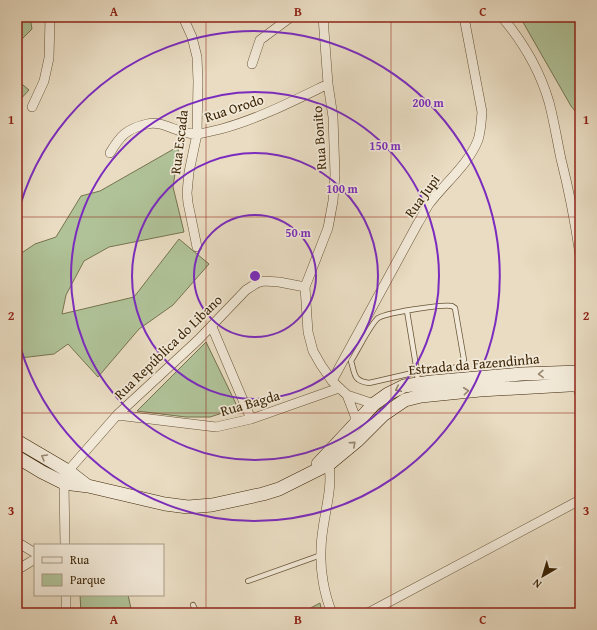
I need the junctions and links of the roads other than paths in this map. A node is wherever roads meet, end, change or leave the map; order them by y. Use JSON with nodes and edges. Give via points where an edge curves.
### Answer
{"nodes":[{"id":1,"x":50,"y":17,"type":"edge"},
{"id":2,"x":183,"y":17,"type":"edge"},
{"id":3,"x":291,"y":17,"type":"edge"},
{"id":4,"x":324,"y":17,"type":"edge"},
{"id":5,"x":464,"y":17,"type":"edge"},
{"id":6,"x":502,"y":17,"type":"edge"},
{"id":7,"x":252,"y":64,"type":"dead end"},
{"id":8,"x":328,"y":84,"type":"junction"},
{"id":9,"x":32,"y":107,"type":"dead end"},
{"id":10,"x":197,"y":134,"type":"junction"},
{"id":11,"x":110,"y":153,"type":"dead end"},
{"id":12,"x":197,"y":247,"type":"dead end"},
{"id":13,"x":580,"y":255,"type":"edge"},
{"id":14,"x":305,"y":287,"type":"junction"},
{"id":15,"x":406,"y":311,"type":"junction"},
{"id":16,"x":212,"y":326,"type":"junction"},
{"id":17,"x":580,"y":372,"type":"edge"},
{"id":18,"x":417,"y":378,"type":"junction"},
{"id":19,"x":332,"y":380,"type":"junction"},
{"id":20,"x":577,"y":385,"type":"edge"},
{"id":21,"x":339,"y":388,"type":"junction"},
{"id":22,"x":347,"y":395,"type":"junction"},
{"id":23,"x":580,"y":400,"type":"edge"},
{"id":24,"x":374,"y":404,"type":"junction"},
{"id":25,"x":117,"y":416,"type":"junction"},
{"id":26,"x":251,"y":419,"type":"junction"},
{"id":27,"x":354,"y":425,"type":"junction"},
{"id":28,"x":17,"y":441,"type":"edge"},
{"id":29,"x":17,"y":456,"type":"edge"},
{"id":30,"x":328,"y":459,"type":"junction"},
{"id":31,"x":66,"y":477,"type":"junction"},
{"id":32,"x":580,"y":500,"type":"edge"},
{"id":33,"x":17,"y":542,"type":"edge"},
{"id":34,"x":65,"y":544,"type":"edge"},
{"id":35,"x":34,"y":552,"type":"edge"},
{"id":36,"x":321,"y":554,"type":"junction"},
{"id":37,"x":34,"y":560,"type":"edge"},
{"id":38,"x":17,"y":570,"type":"edge"},
{"id":39,"x":248,"y":581,"type":"dead end"},
{"id":40,"x":66,"y":596,"type":"edge"},
{"id":41,"x":193,"y":605,"type":"dead end"},
{"id":42,"x":66,"y":613,"type":"edge"},
{"id":43,"x":197,"y":613,"type":"edge"},
{"id":44,"x":332,"y":613,"type":"edge"},
{"id":45,"x":368,"y":613,"type":"edge"}],
"edges":[{"from":1,"to":9,"type":"street","via":[[49,58],[44,81]]},
{"from":2,"to":10,"type":"street","name":"Rua Escada","via":[[197,57]]},
{"from":3,"to":7,"type":"street","via":[[260,40]]},
{"from":4,"to":8,"type":"street","name":"Rua Bonito"},
{"from":5,"to":19,"type":"street","name":"Rua Jupi","via":[[482,112],[478,139],[472,152],[429,205],[418,223]]},
{"from":6,"to":13,"type":"street","via":[[534,64],[549,103],[569,190]]},
{"from":8,"to":10,"type":"street","name":"Rua Orodo","via":[[236,125]]},
{"from":8,"to":14,"type":"street","name":"Rua Bonito","via":[[333,117],[336,174],[333,201],[328,228]]},
{"from":10,"to":11,"type":"street","name":"Rua Orodo","via":[[148,123],[126,132]]},
{"from":10,"to":12,"type":"street","name":"Rua Escada","via":[[187,193]]},
{"from":14,"to":16,"type":"street","name":"Rua República do Libano","via":[[264,280],[246,290]]},
{"from":14,"to":19,"type":"street","name":"Rua Bonito","via":[[308,332],[313,350]]},
{"from":15,"to":18,"type":"lane"},
{"from":15,"to":18,"type":"lane","via":[[450,305],[455,308],[464,360],[460,367]]},
{"from":15,"to":18,"type":"lane","via":[[380,316],[351,361],[356,378],[361,382]]},
{"from":16,"to":25,"type":"street","name":"Rua República do Libano"},
{"from":16,"to":26,"type":"street"},
{"from":17,"to":18,"type":"main road","name":"Estrada da Fazendinha","one_way":true},
{"from":18,"to":24,"type":"main road","name":"Estrada da Fazendinha","one_way":true},
{"from":19,"to":21,"type":"street","name":"Rua Bonito"},
{"from":20,"to":23,"type":"lane"},
{"from":30,"to":20,"type":"main road","name":"Estrada da Fazendinha","one_way":true,"via":[[352,445],[383,415],[405,400],[480,390]]},
{"from":21,"to":22,"type":"street","name":"Rua Bonito"},
{"from":21,"to":26,"type":"street","name":"Rua Bagda"},
{"from":22,"to":24,"type":"street"},
{"from":22,"to":27,"type":"street","via":[[355,416]]},
{"from":24,"to":27,"type":"main road","name":"Estrada da Fazendinha"},
{"from":25,"to":26,"type":"street","name":"Rua Bagda","via":[[216,427]]},
{"from":25,"to":31,"type":"street","name":"Rua República do Libano"},
{"from":27,"to":30,"type":"main road","name":"Estrada da Fazendinha"},
{"from":31,"to":28,"type":"main road","name":"Estrada da Fazendinha","one_way":true},
{"from":29,"to":31,"type":"main road","name":"Estrada da Fazendinha","via":[[42,472]]},
{"from":30,"to":31,"type":"main road","name":"Estrada da Fazendinha","via":[[295,482],[263,494],[212,505],[188,507],[88,486]]},
{"from":30,"to":36,"type":"street","via":[[330,487]]},
{"from":31,"to":34,"type":"street"},
{"from":32,"to":45,"type":"street"},
{"from":33,"to":35,"type":"street"},
{"from":36,"to":39,"type":"lane"},
{"from":36,"to":44,"type":"street","via":[[323,579]]},
{"from":37,"to":38,"type":"street"},
{"from":40,"to":42,"type":"street"},
{"from":41,"to":43,"type":"lane"}]}
